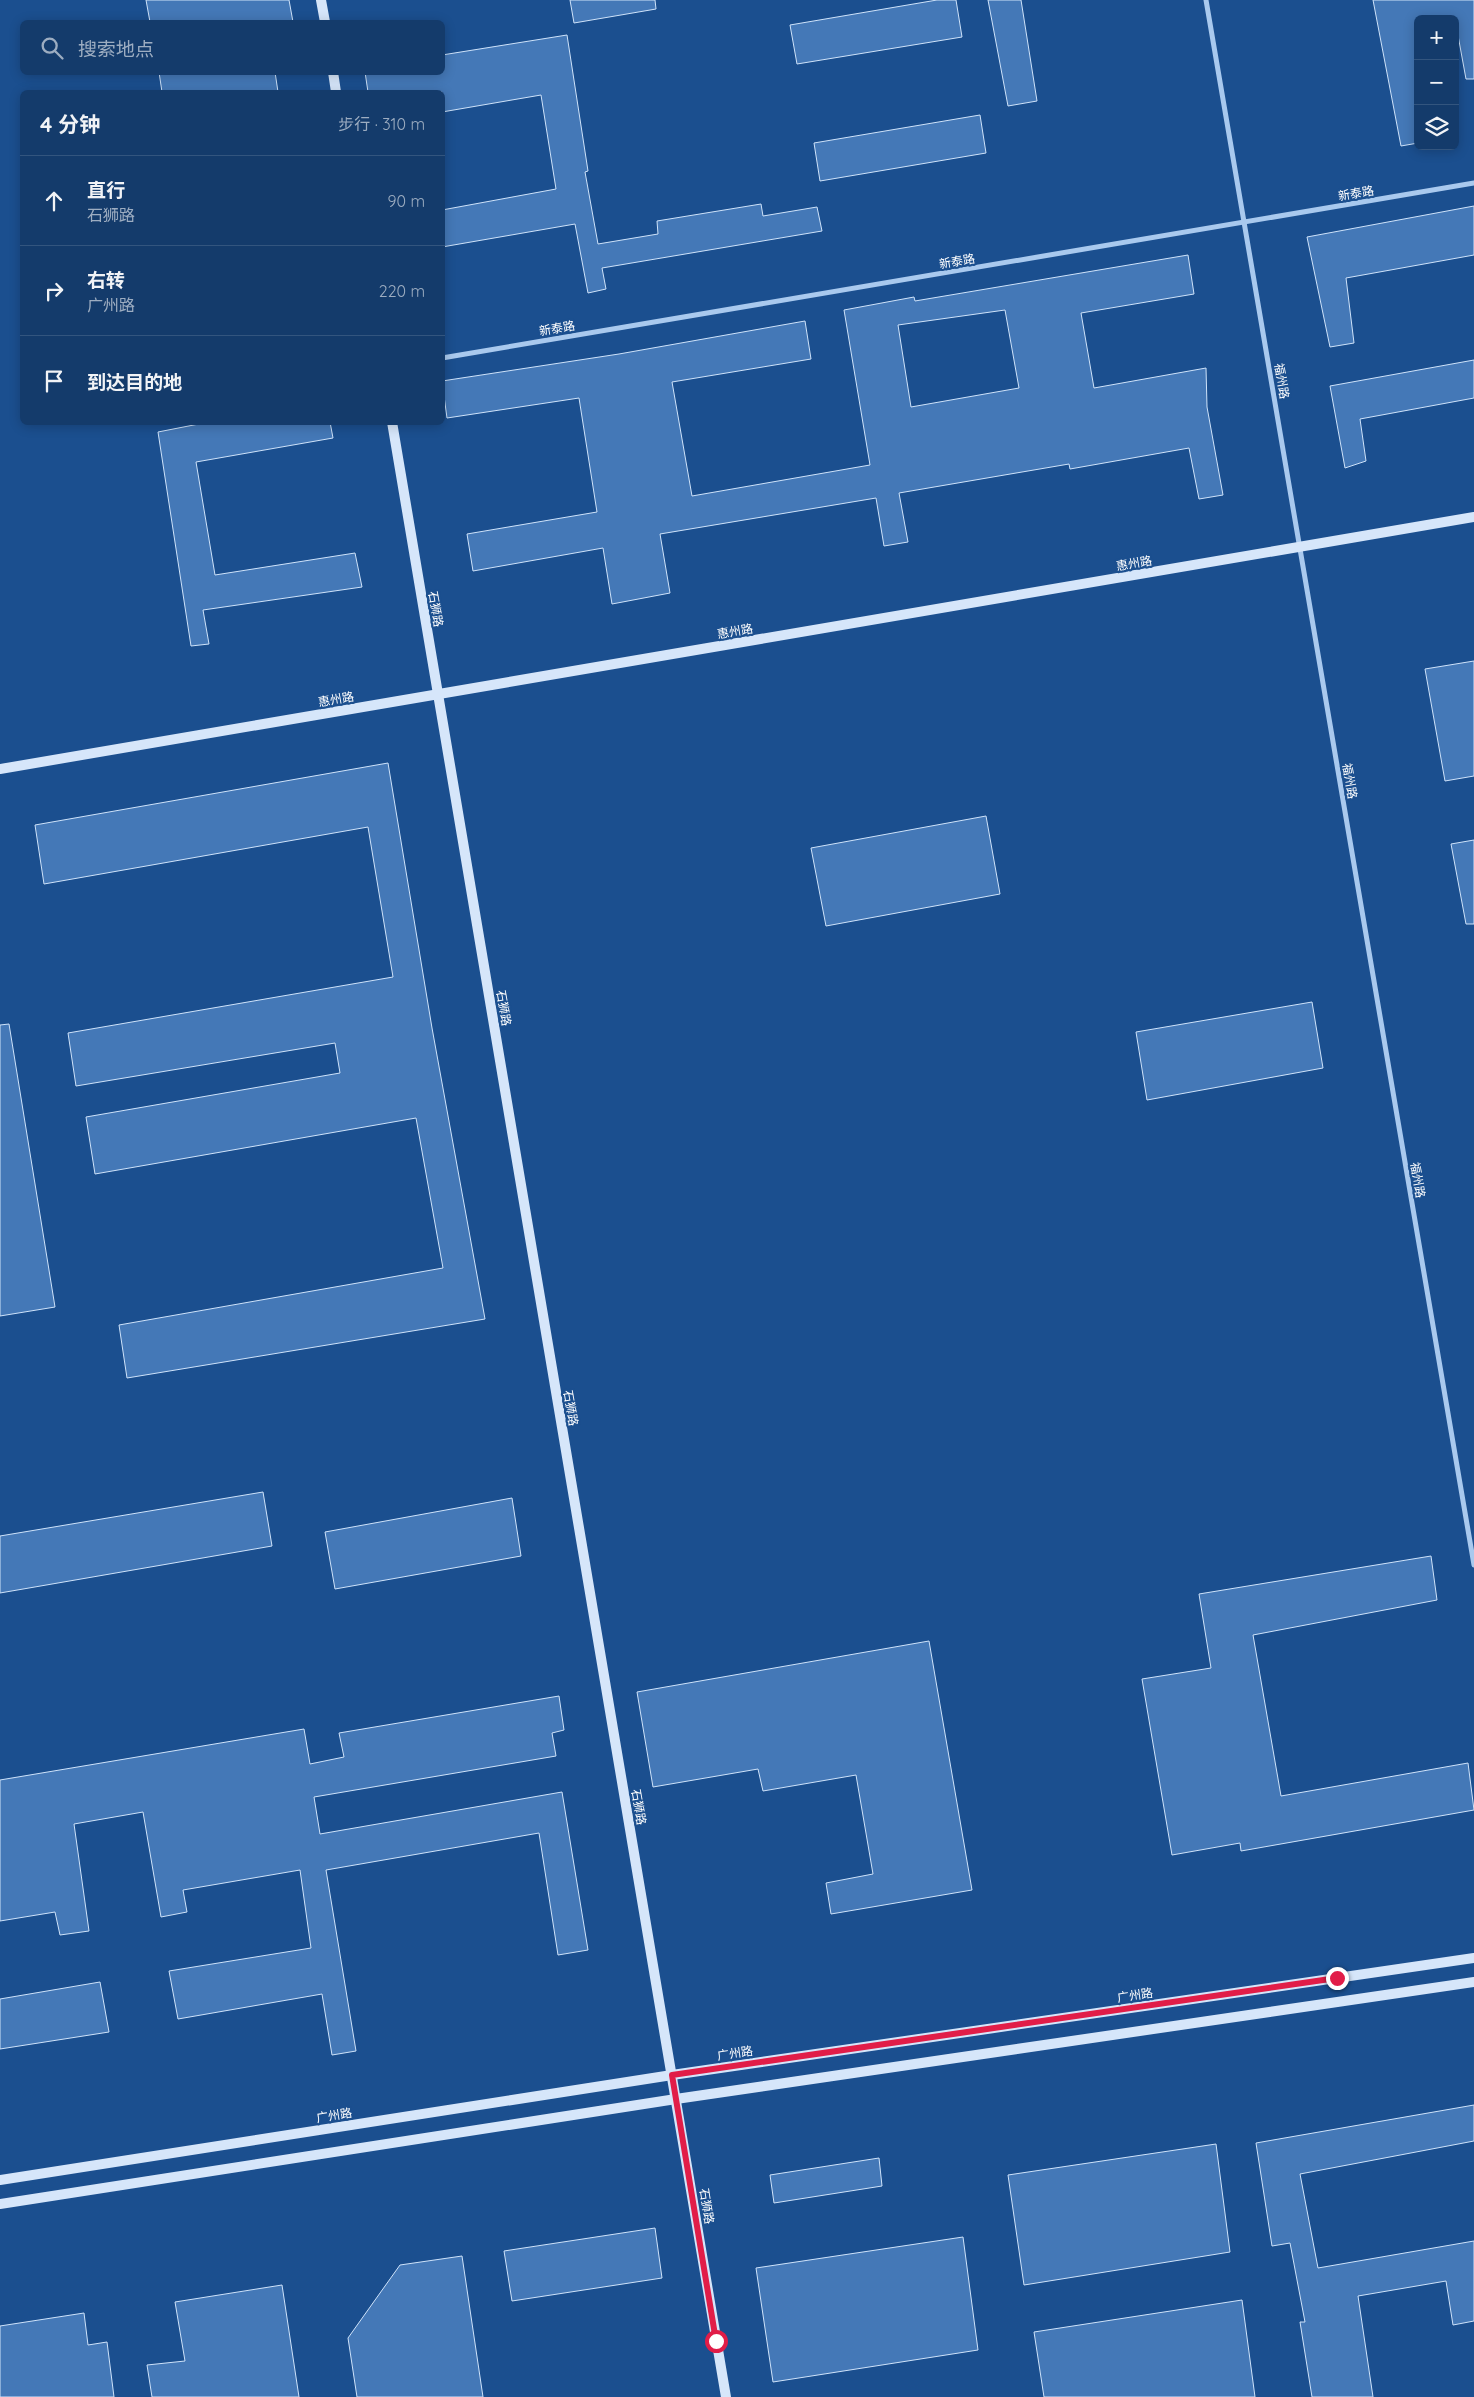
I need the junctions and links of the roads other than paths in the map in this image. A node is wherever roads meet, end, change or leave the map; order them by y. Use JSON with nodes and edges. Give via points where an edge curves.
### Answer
{"nodes":[{"id":1,"x":321,"y":0,"type":"edge"},
{"id":2,"x":1206,"y":0,"type":"edge"},
{"id":3,"x":325,"y":20,"type":"edge"},
{"id":4,"x":333,"y":75,"type":"edge"},
{"id":5,"x":336,"y":90,"type":"edge"},
{"id":6,"x":1474,"y":182,"type":"edge"},
{"id":7,"x":1244,"y":222,"type":"junction"},
{"id":8,"x":445,"y":357,"type":"edge"},
{"id":9,"x":393,"y":425,"type":"edge"},
{"id":10,"x":1474,"y":517,"type":"edge"},
{"id":11,"x":0,"y":769,"type":"edge"},
{"id":12,"x":1474,"y":1565,"type":"edge"},
{"id":13,"x":1474,"y":1958,"type":"edge"},
{"id":14,"x":1474,"y":1982,"type":"edge"},
{"id":15,"x":672,"y":2075,"type":"junction"},
{"id":16,"x":676,"y":2099,"type":"junction"},
{"id":17,"x":0,"y":2180,"type":"edge"},
{"id":18,"x":0,"y":2204,"type":"edge"},
{"id":19,"x":726,"y":2397,"type":"edge"}],
"edges":[{"from":1,"to":3,"type":"street"},
{"from":2,"to":7,"type":"street","name":"福州路"},
{"from":4,"to":5,"type":"street"},
{"from":6,"to":7,"type":"street","name":"新泰路"},
{"from":7,"to":8,"type":"street","name":"新泰路"},
{"from":7,"to":12,"type":"street","name":"福州路"},
{"from":9,"to":15,"type":"street","name":"石狮路"},
{"from":10,"to":11,"type":"street","name":"惠州路"},
{"from":13,"to":15,"type":"street","name":"广州路"},
{"from":14,"to":16,"type":"street"},
{"from":15,"to":16,"type":"street","name":"石狮路"},
{"from":15,"to":17,"type":"street","name":"广州路"},
{"from":16,"to":18,"type":"street"},
{"from":16,"to":19,"type":"street","name":"石狮路"}]}
